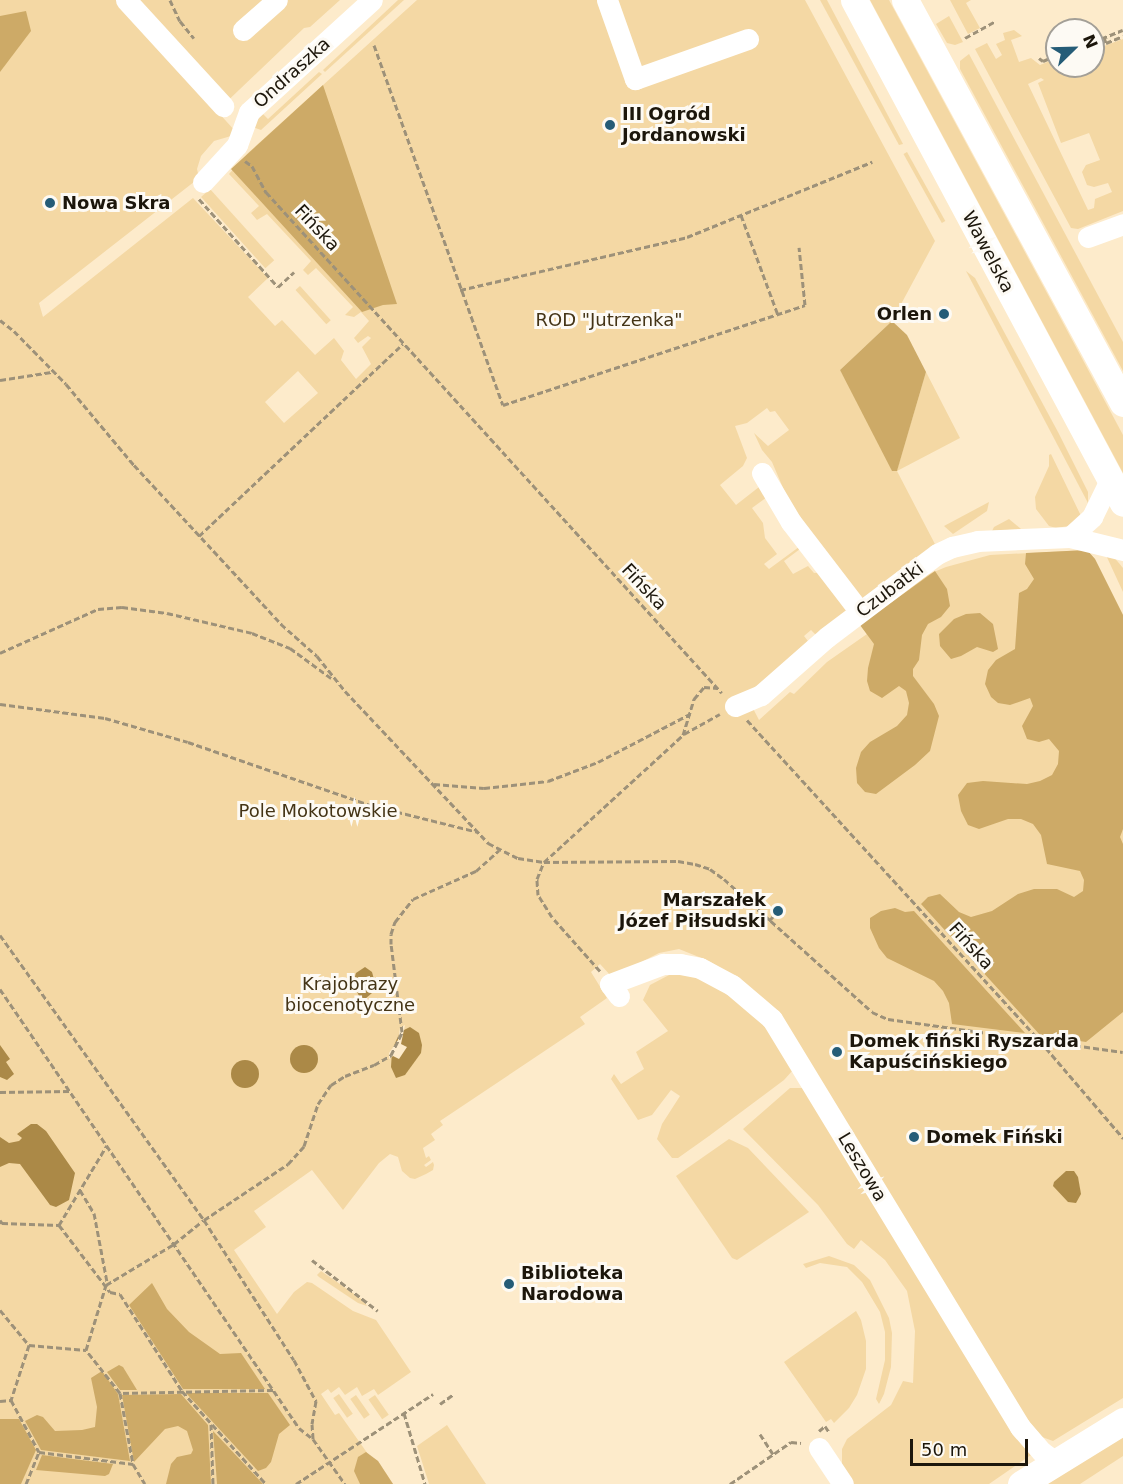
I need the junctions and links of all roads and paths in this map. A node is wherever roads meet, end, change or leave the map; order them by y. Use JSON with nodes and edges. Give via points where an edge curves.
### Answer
{"nodes":[{"id":1,"x":126,"y":0,"type":"edge"},
{"id":2,"x":170,"y":0,"type":"edge"},
{"id":3,"x":277,"y":0,"type":"edge"},
{"id":4,"x":372,"y":0,"type":"edge"},
{"id":5,"x":607,"y":0,"type":"edge"},
{"id":6,"x":854,"y":0,"type":"edge"},
{"id":7,"x":905,"y":0,"type":"edge"},
{"id":8,"x":996,"y":21,"type":"dead end"},
{"id":9,"x":243,"y":30,"type":"dead end"},
{"id":10,"x":1123,"y":30,"type":"edge"},
{"id":11,"x":1123,"y":36,"type":"edge"},
{"id":12,"x":1105,"y":37,"type":"edge"},
{"id":13,"x":194,"y":38,"type":"dead end"},
{"id":14,"x":965,"y":38,"type":"dead end"},
{"id":15,"x":748,"y":39,"type":"dead end"},
{"id":16,"x":1105,"y":40,"type":"edge"},
{"id":17,"x":374,"y":45,"type":"dead end"},
{"id":18,"x":1039,"y":58,"type":"dead end"},
{"id":19,"x":1045,"y":60,"type":"edge"},
{"id":20,"x":223,"y":106,"type":"dead end"},
{"id":21,"x":232,"y":150,"type":"junction"},
{"id":22,"x":872,"y":162,"type":"dead end"},
{"id":23,"x":199,"y":189,"type":"joint"},
{"id":24,"x":741,"y":215,"type":"junction"},
{"id":25,"x":1123,"y":224,"type":"edge"},
{"id":26,"x":1088,"y":237,"type":"dead end"},
{"id":27,"x":798,"y":247,"type":"dead end"},
{"id":28,"x":294,"y":272,"type":"dead end"},
{"id":29,"x":460,"y":290,"type":"junction"},
{"id":30,"x":778,"y":315,"type":"junction"},
{"id":31,"x":0,"y":320,"type":"edge"},
{"id":32,"x":403,"y":344,"type":"junction"},
{"id":33,"x":52,"y":372,"type":"junction"},
{"id":34,"x":0,"y":380,"type":"edge"},
{"id":35,"x":1123,"y":404,"type":"edge"},
{"id":36,"x":762,"y":474,"type":"dead end"},
{"id":37,"x":1110,"y":480,"type":"junction"},
{"id":38,"x":1123,"y":504,"type":"edge"},
{"id":39,"x":199,"y":536,"type":"junction"},
{"id":40,"x":1070,"y":537,"type":"junction"},
{"id":41,"x":1123,"y":550,"type":"edge"},
{"id":42,"x":860,"y":612,"type":"junction"},
{"id":43,"x":0,"y":653,"type":"edge"},
{"id":44,"x":335,"y":681,"type":"junction"},
{"id":45,"x":718,"y":688,"type":"junction"},
{"id":46,"x":0,"y":704,"type":"edge"},
{"id":47,"x":735,"y":706,"type":"junction"},
{"id":48,"x":690,"y":714,"type":"junction"},
{"id":49,"x":683,"y":735,"type":"junction"},
{"id":50,"x":432,"y":783,"type":"junction"},
{"id":51,"x":478,"y":832,"type":"junction"},
{"id":52,"x":498,"y":851,"type":"junction"},
{"id":53,"x":544,"y":862,"type":"junction"},
{"id":54,"x":778,"y":911,"type":"dead end"},
{"id":55,"x":769,"y":921,"type":"junction"},
{"id":56,"x":0,"y":935,"type":"edge"},
{"id":57,"x":596,"y":967,"type":"dead end"},
{"id":58,"x":0,"y":989,"type":"edge"},
{"id":59,"x":615,"y":990,"type":"dead end"},
{"id":60,"x":1040,"y":1041,"type":"junction"},
{"id":61,"x":1123,"y":1052,"type":"edge"},
{"id":62,"x":70,"y":1091,"type":"junction"},
{"id":63,"x":0,"y":1092,"type":"edge"},
{"id":64,"x":1123,"y":1138,"type":"edge"},
{"id":65,"x":106,"y":1145,"type":"junction"},
{"id":66,"x":80,"y":1190,"type":"junction"},
{"id":67,"x":204,"y":1220,"type":"junction"},
{"id":68,"x":1,"y":1221,"type":"edge"},
{"id":69,"x":59,"y":1225,"type":"junction"},
{"id":70,"x":0,"y":1229,"type":"edge"},
{"id":71,"x":174,"y":1244,"type":"junction"},
{"id":72,"x":312,"y":1260,"type":"dead end"},
{"id":73,"x":107,"y":1284,"type":"junction"},
{"id":74,"x":0,"y":1310,"type":"edge"},
{"id":75,"x":378,"y":1311,"type":"dead end"},
{"id":76,"x":29,"y":1345,"type":"junction"},
{"id":77,"x":86,"y":1350,"type":"junction"},
{"id":78,"x":273,"y":1390,"type":"junction"},
{"id":79,"x":182,"y":1391,"type":"junction"},
{"id":80,"x":120,"y":1393,"type":"junction"},
{"id":81,"x":433,"y":1394,"type":"dead end"},
{"id":82,"x":454,"y":1394,"type":"dead end"},
{"id":83,"x":11,"y":1400,"type":"junction"},
{"id":84,"x":0,"y":1401,"type":"edge"},
{"id":85,"x":440,"y":1404,"type":"dead end"},
{"id":86,"x":404,"y":1413,"type":"junction"},
{"id":87,"x":1123,"y":1421,"type":"edge"},
{"id":88,"x":211,"y":1424,"type":"junction"},
{"id":89,"x":760,"y":1434,"type":"dead end"},
{"id":90,"x":313,"y":1439,"type":"junction"},
{"id":91,"x":819,"y":1448,"type":"dead end"},
{"id":92,"x":39,"y":1452,"type":"junction"},
{"id":93,"x":329,"y":1462,"type":"junction"},
{"id":94,"x":1056,"y":1462,"type":"junction"},
{"id":95,"x":133,"y":1464,"type":"junction"},
{"id":96,"x":26,"y":1484,"type":"edge"},
{"id":97,"x":145,"y":1484,"type":"edge"},
{"id":98,"x":213,"y":1484,"type":"edge"},
{"id":99,"x":266,"y":1484,"type":"edge"},
{"id":100,"x":296,"y":1484,"type":"edge"},
{"id":101,"x":345,"y":1484,"type":"edge"},
{"id":102,"x":425,"y":1484,"type":"edge"},
{"id":103,"x":729,"y":1484,"type":"edge"},
{"id":104,"x":843,"y":1484,"type":"edge"},
{"id":105,"x":1021,"y":1484,"type":"edge"}],
"edges":[{"from":1,"to":20,"type":"street"},
{"from":2,"to":13,"type":"path"},
{"from":3,"to":9,"type":"street"},
{"from":4,"to":21,"type":"street","name":"Ondraszka","via":[[249,112],[241,139]]},
{"from":5,"to":15,"type":"street","via":[[635,79]]},
{"from":6,"to":37,"type":"main road","name":"Wawelska"},
{"from":7,"to":35,"type":"main road"},
{"from":8,"to":14,"type":"path"},
{"from":10,"to":12,"type":"path"},
{"from":11,"to":16,"type":"path","via":[[1106,43]]},
{"from":17,"to":29,"type":"path"},
{"from":18,"to":19,"type":"path"},
{"from":21,"to":23,"type":"street","name":"Ondraszka"},
{"from":21,"to":32,"type":"path","name":"Fińska","via":[[252,166],[266,192]]},
{"from":22,"to":24,"type":"path"},
{"from":23,"to":28,"type":"path","via":[[278,287]]},
{"from":24,"to":29,"type":"path","via":[[687,237]]},
{"from":24,"to":30,"type":"path"},
{"from":25,"to":26,"type":"street"},
{"from":27,"to":30,"type":"path","via":[[807,303]]},
{"from":29,"to":30,"type":"path","via":[[503,405]]},
{"from":31,"to":33,"type":"path"},
{"from":32,"to":39,"type":"path"},
{"from":32,"to":45,"type":"path","name":"Fińska"},
{"from":33,"to":34,"type":"path"},
{"from":33,"to":39,"type":"path"},
{"from":36,"to":42,"type":"street","via":[[792,522]]},
{"from":37,"to":38,"type":"main road","name":"Wawelska"},
{"from":37,"to":40,"type":"street","via":[[1092,517]]},
{"from":39,"to":44,"type":"path","via":[[281,624],[317,656]]},
{"from":40,"to":41,"type":"street","name":"Czubatki"},
{"from":40,"to":42,"type":"street","name":"Czubatki","via":[[977,541],[952,547]]},
{"from":42,"to":47,"type":"street","name":"Czubatki","via":[[761,695]]},
{"from":43,"to":44,"type":"path","via":[[98,609],[122,607],[252,633],[290,648]]},
{"from":44,"to":50,"type":"path"},
{"from":45,"to":47,"type":"path","name":"Fińska"},
{"from":45,"to":48,"type":"path","via":[[704,687],[694,699]]},
{"from":46,"to":51,"type":"path","via":[[105,718],[188,742],[370,805]]},
{"from":47,"to":49,"type":"path"},
{"from":47,"to":60,"type":"path","name":"Fińska"},
{"from":48,"to":49,"type":"path"},
{"from":48,"to":50,"type":"path","via":[[598,762],[548,780],[484,788]]},
{"from":49,"to":53,"type":"path"},
{"from":50,"to":51,"type":"path"},
{"from":51,"to":52,"type":"path"},
{"from":52,"to":53,"type":"path"},
{"from":52,"to":67,"type":"path","via":[[476,871],[420,896],[404,908],[391,934],[402,1023],[399,1043],[388,1058],[332,1085],[318,1104],[299,1153]]},
{"from":53,"to":55,"type":"path","via":[[695,864],[724,879]]},
{"from":53,"to":57,"type":"path","via":[[537,879],[538,895]]},
{"from":54,"to":55,"type":"path"},
{"from":55,"to":60,"type":"path","via":[[872,1012],[888,1019]]},
{"from":56,"to":67,"type":"path"},
{"from":58,"to":62,"type":"path"},
{"from":59,"to":94,"type":"street","name":"Leszowa","via":[[663,964],[700,968],[732,985],[772,1019],[1020,1427]]},
{"from":60,"to":61,"type":"path"},
{"from":60,"to":64,"type":"path","name":"Fińska"},
{"from":62,"to":63,"type":"path"},
{"from":62,"to":65,"type":"path"},
{"from":65,"to":66,"type":"path"},
{"from":65,"to":71,"type":"path"},
{"from":66,"to":69,"type":"path"},
{"from":66,"to":73,"type":"path","via":[[94,1213]]},
{"from":67,"to":71,"type":"path"},
{"from":67,"to":90,"type":"path","via":[[313,1390]]},
{"from":68,"to":69,"type":"path"},
{"from":68,"to":70,"type":"path"},
{"from":69,"to":73,"type":"path"},
{"from":71,"to":73,"type":"path"},
{"from":71,"to":78,"type":"path"},
{"from":72,"to":75,"type":"path"},
{"from":73,"to":77,"type":"path"},
{"from":73,"to":79,"type":"path","via":[[111,1292],[120,1294]]},
{"from":74,"to":76,"type":"path"},
{"from":76,"to":77,"type":"path"},
{"from":76,"to":83,"type":"path"},
{"from":77,"to":80,"type":"path"},
{"from":78,"to":79,"type":"path"},
{"from":78,"to":90,"type":"path","via":[[299,1428]]},
{"from":79,"to":80,"type":"path"},
{"from":79,"to":88,"type":"path"},
{"from":80,"to":95,"type":"path"},
{"from":81,"to":86,"type":"path"},
{"from":82,"to":85,"type":"path"},
{"from":83,"to":84,"type":"path"},
{"from":83,"to":92,"type":"path"},
{"from":86,"to":93,"type":"path"},
{"from":86,"to":102,"type":"path"},
{"from":87,"to":94,"type":"main road"},
{"from":88,"to":98,"type":"path"},
{"from":88,"to":99,"type":"path"},
{"from":89,"to":103,"type":"path","via":[[773,1454]]},
{"from":90,"to":93,"type":"path"},
{"from":91,"to":104,"type":"street"},
{"from":92,"to":95,"type":"path"},
{"from":92,"to":96,"type":"path"},
{"from":93,"to":100,"type":"path"},
{"from":93,"to":101,"type":"path"},
{"from":94,"to":105,"type":"main road"},
{"from":95,"to":97,"type":"path"}]}
